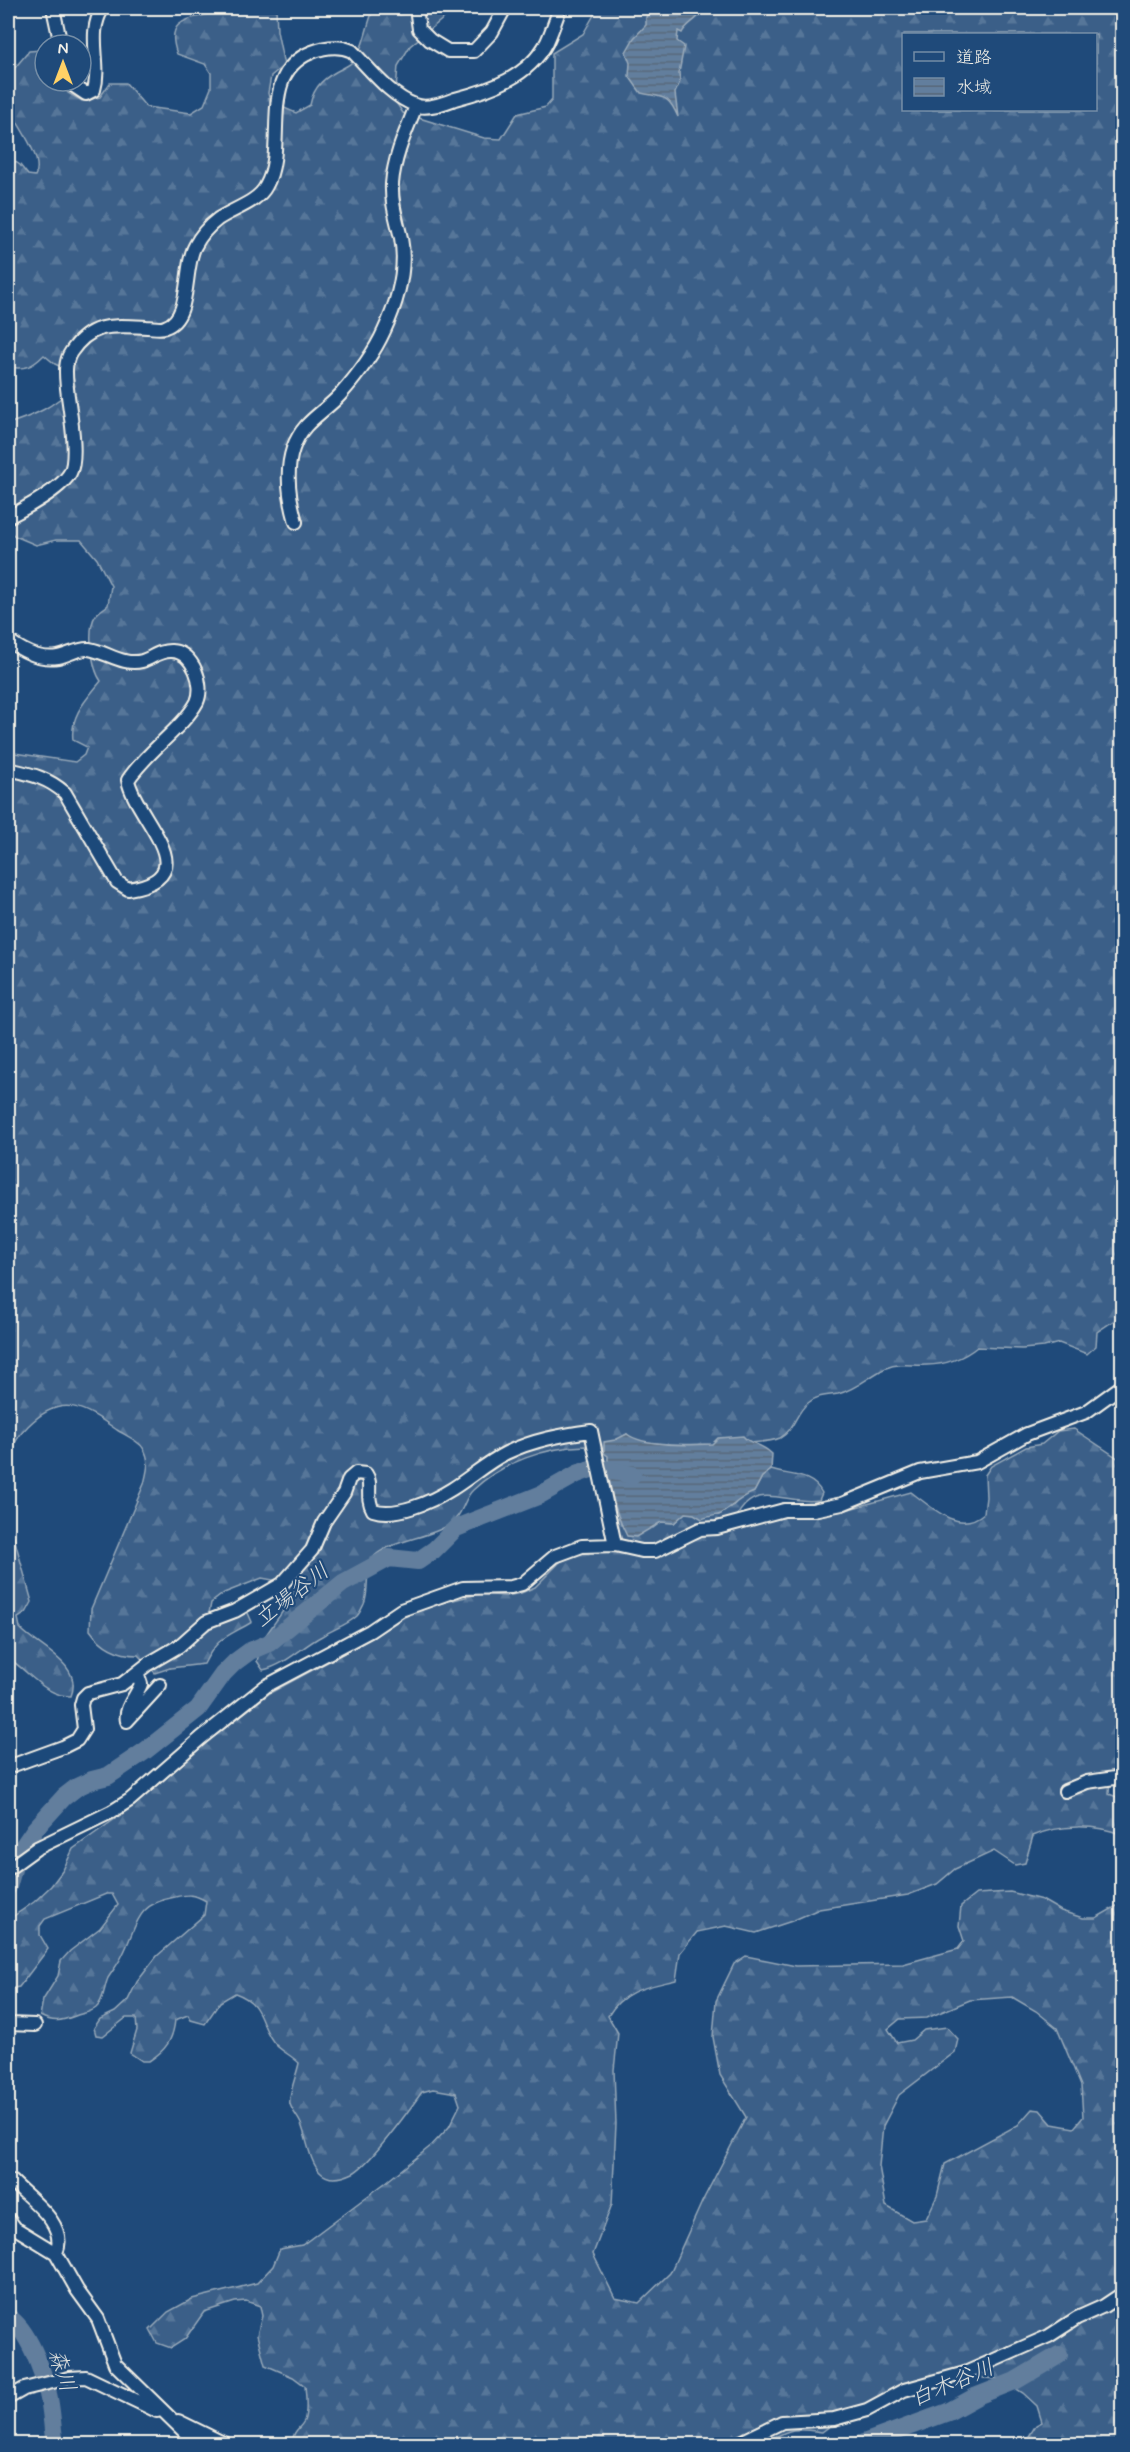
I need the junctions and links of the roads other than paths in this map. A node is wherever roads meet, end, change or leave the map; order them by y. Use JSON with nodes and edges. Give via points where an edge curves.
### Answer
{"nodes":[{"id":1,"x":53,"y":8,"type":"edge"},
{"id":2,"x":103,"y":8,"type":"edge"},
{"id":3,"x":416,"y":8,"type":"edge"},
{"id":4,"x":505,"y":8,"type":"edge"},
{"id":5,"x":560,"y":8,"type":"edge"},
{"id":6,"x":58,"y":33,"type":"edge"},
{"id":7,"x":93,"y":90,"type":"edge"},
{"id":8,"x":416,"y":106,"type":"junction"},
{"id":9,"x":8,"y":517,"type":"edge"},
{"id":10,"x":296,"y":522,"type":"dead end"},
{"id":11,"x":8,"y":640,"type":"edge"},
{"id":12,"x":8,"y":769,"type":"edge"},
{"id":13,"x":1122,"y":1386,"type":"edge"},
{"id":14,"x":615,"y":1545,"type":"junction"},
{"id":15,"x":134,"y":1676,"type":"junction"},
{"id":16,"x":160,"y":1684,"type":"dead end"},
{"id":17,"x":8,"y":1767,"type":"edge"},
{"id":18,"x":1122,"y":1777,"type":"edge"},
{"id":19,"x":1065,"y":1791,"type":"dead end"},
{"id":20,"x":8,"y":1869,"type":"edge"},
{"id":21,"x":8,"y":2024,"type":"edge"},
{"id":22,"x":34,"y":2025,"type":"dead end"},
{"id":23,"x":14,"y":2181,"type":"edge"},
{"id":24,"x":8,"y":2219,"type":"edge"},
{"id":25,"x":56,"y":2253,"type":"junction"},
{"id":26,"x":1122,"y":2294,"type":"edge"},
{"id":27,"x":8,"y":2398,"type":"edge"},
{"id":28,"x":165,"y":2415,"type":"junction"},
{"id":29,"x":197,"y":2445,"type":"edge"},
{"id":30,"x":225,"y":2445,"type":"edge"},
{"id":31,"x":737,"y":2445,"type":"edge"}],
"edges":[{"from":1,"to":6,"type":"street"},
{"from":2,"to":7,"type":"street","via":[[94,40],[98,71]]},
{"from":3,"to":4,"type":"street","via":[[419,29],[448,51],[474,51],[492,32]]},
{"from":5,"to":8,"type":"street","via":[[537,58],[511,79],[494,89],[435,105]]},
{"from":8,"to":9,"type":"street","via":[[345,48],[324,47],[304,55],[290,68],[277,99],[275,139],[262,193],[216,220],[201,236],[188,267],[180,318],[165,327],[100,326],[70,352],[70,474],[40,500]]},
{"from":8,"to":10,"type":"street","via":[[394,168],[392,187],[402,241],[402,277],[395,303],[383,333],[364,363],[340,395],[305,427],[294,446],[289,496]]},
{"from":11,"to":12,"type":"street","via":[[35,655],[57,657],[89,649],[124,661],[142,661],[172,651],[191,664],[200,682],[195,705],[139,762],[128,780],[129,789],[164,849],[165,864],[159,877],[147,886],[128,889],[117,882],[65,793],[40,776]]},
{"from":13,"to":14,"type":"street","via":[[1086,1412],[1027,1434],[977,1462],[920,1472],[830,1508],[784,1510],[700,1529],[655,1551]]},
{"from":14,"to":15,"type":"street","via":[[591,1431],[541,1440],[506,1453],[451,1490],[388,1512],[373,1510],[369,1479],[366,1474],[356,1473],[324,1522],[312,1550],[282,1584],[235,1611],[206,1622]]},
{"from":14,"to":20,"type":"street","via":[[567,1550],[522,1584],[463,1588],[401,1610],[370,1631],[266,1686],[130,1800],[37,1848]]},
{"from":15,"to":16,"type":"street","via":[[138,1676],[141,1684],[129,1705],[127,1721]]},
{"from":15,"to":17,"type":"street","via":[[83,1698],[84,1729],[76,1740]]},
{"from":18,"to":19,"type":"street","via":[[1087,1782]]},
{"from":21,"to":22,"type":"street"},
{"from":23,"to":25,"type":"street","via":[[52,2221],[58,2236]]},
{"from":24,"to":25,"type":"street","via":[[15,2228]]},
{"from":25,"to":28,"type":"street","via":[[98,2319],[114,2364]]},
{"from":26,"to":31,"type":"street","via":[[1049,2336],[965,2373],[904,2390],[867,2410],[834,2419],[782,2422]]},
{"from":27,"to":28,"type":"street","via":[[24,2389],[86,2378]]},
{"from":28,"to":29,"type":"street"},
{"from":28,"to":30,"type":"street"}]}
